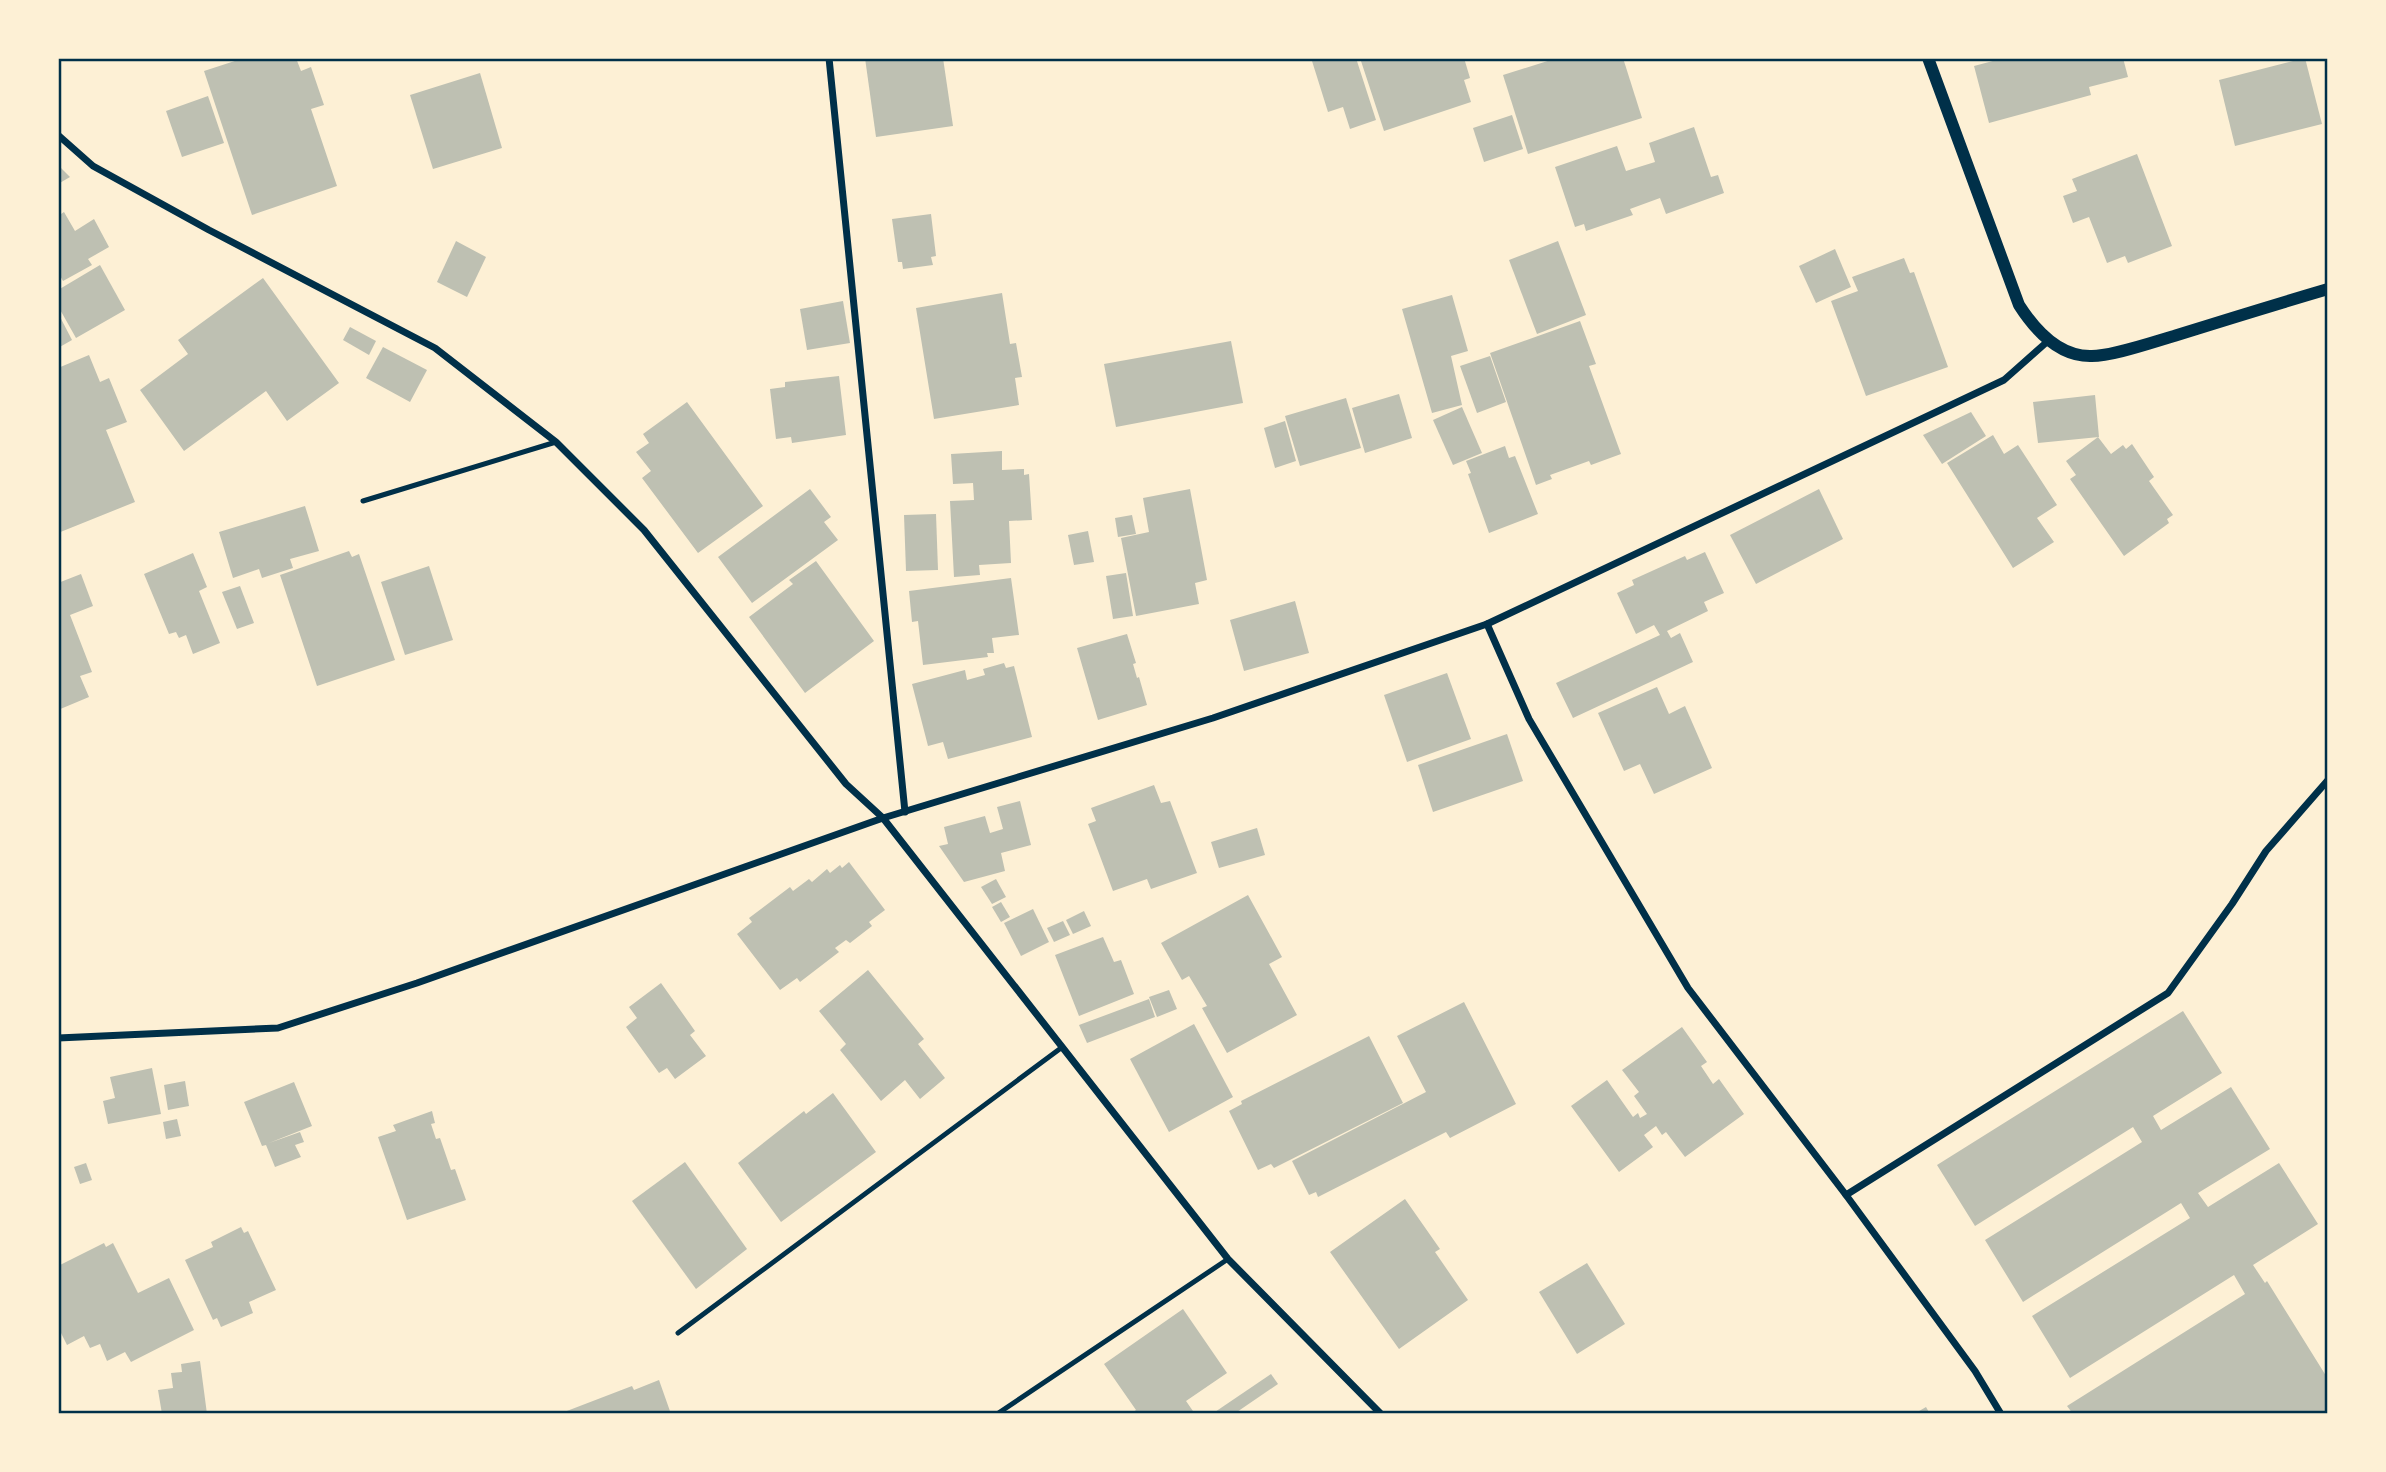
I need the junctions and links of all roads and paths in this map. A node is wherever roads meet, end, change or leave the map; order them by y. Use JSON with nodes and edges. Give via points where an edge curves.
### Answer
{"nodes":[{"id":1,"x":829,"y":58,"type":"edge"},
{"id":2,"x":1928,"y":58,"type":"edge"},
{"id":3,"x":58,"y":135,"type":"edge"},
{"id":4,"x":2328,"y":289,"type":"edge"},
{"id":5,"x":2048,"y":341,"type":"junction"},
{"id":6,"x":556,"y":442,"type":"junction"},
{"id":7,"x":363,"y":501,"type":"dead end"},
{"id":8,"x":1487,"y":624,"type":"junction"},
{"id":9,"x":2328,"y":780,"type":"edge"},
{"id":10,"x":905,"y":812,"type":"junction"},
{"id":11,"x":883,"y":818,"type":"junction"},
{"id":12,"x":58,"y":1038,"type":"edge"},
{"id":13,"x":1061,"y":1048,"type":"junction"},
{"id":14,"x":1846,"y":1195,"type":"junction"},
{"id":15,"x":1228,"y":1259,"type":"junction"},
{"id":16,"x":678,"y":1333,"type":"dead end"},
{"id":17,"x":997,"y":1414,"type":"edge"},
{"id":18,"x":1381,"y":1414,"type":"edge"},
{"id":19,"x":2001,"y":1414,"type":"edge"}],
"edges":[{"from":1,"to":10,"type":"street"},
{"from":2,"to":5,"type":"street","via":[[2019,305]]},
{"from":3,"to":6,"type":"street","via":[[93,166],[435,348]]},
{"from":4,"to":5,"type":"street","via":[[2140,346],[2091,356],[2067,352]]},
{"from":5,"to":8,"type":"street","via":[[2004,380]]},
{"from":6,"to":7,"type":"lane"},
{"from":6,"to":11,"type":"street","via":[[644,530],[846,783]]},
{"from":8,"to":10,"type":"street","via":[[1213,718]]},
{"from":8,"to":14,"type":"street","via":[[1529,719],[1688,988]]},
{"from":9,"to":14,"type":"street","via":[[2266,851],[2168,993]]},
{"from":10,"to":11,"type":"street"},
{"from":11,"to":12,"type":"street","via":[[278,1028]]},
{"from":11,"to":13,"type":"street"},
{"from":13,"to":15,"type":"street"},
{"from":13,"to":16,"type":"lane"},
{"from":14,"to":19,"type":"street","via":[[1975,1371]]},
{"from":15,"to":17,"type":"lane"},
{"from":15,"to":18,"type":"street"}]}
